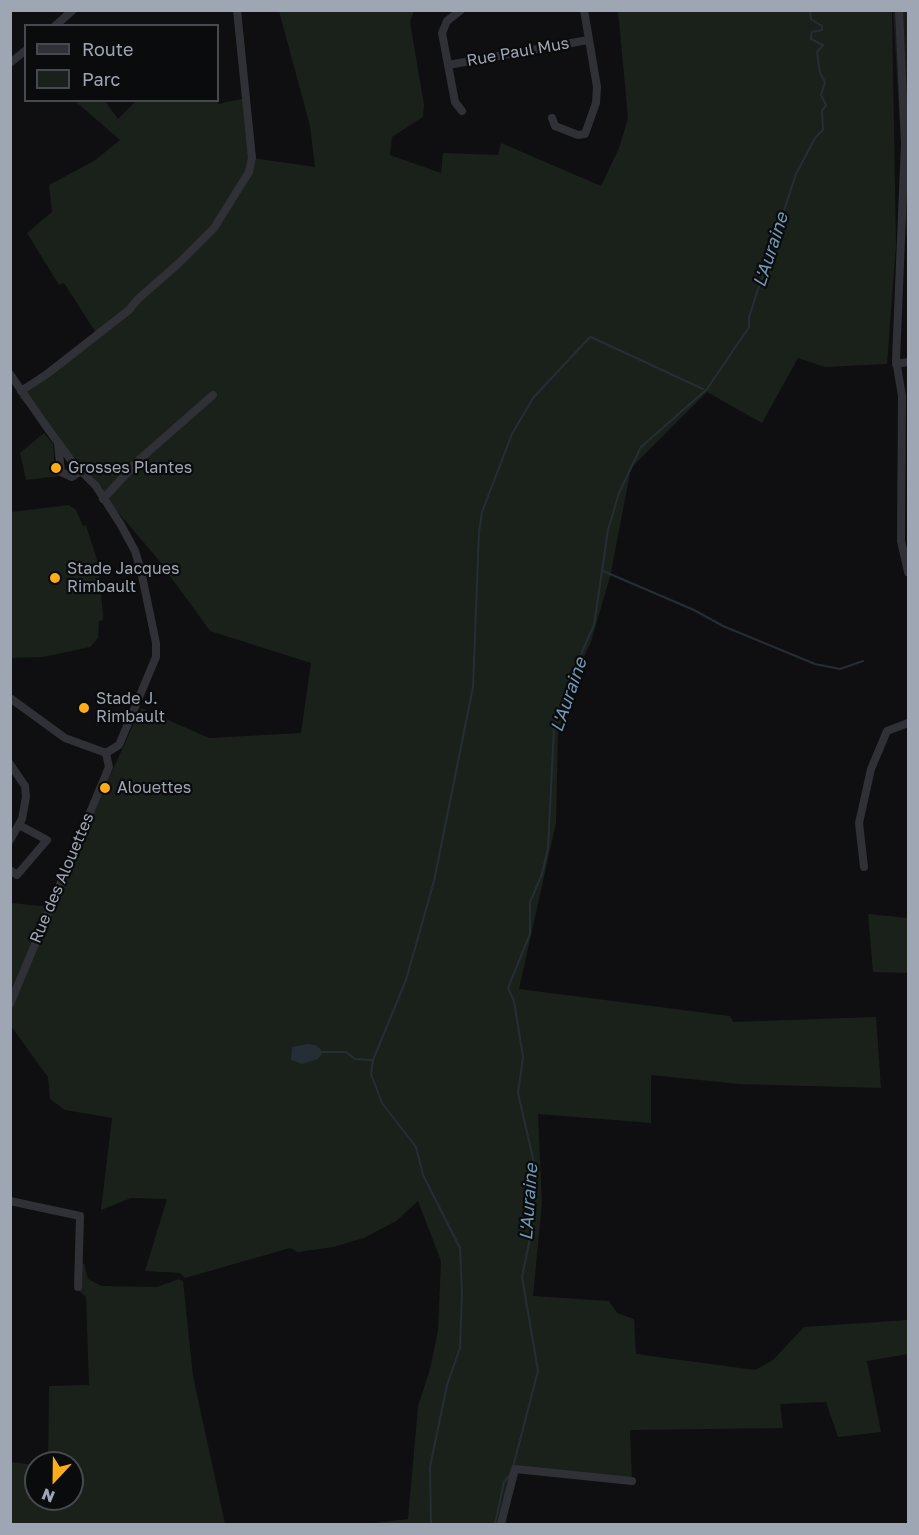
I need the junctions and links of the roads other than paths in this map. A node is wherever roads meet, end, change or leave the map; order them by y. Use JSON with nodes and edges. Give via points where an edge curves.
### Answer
{"nodes":[{"id":1,"x":73,"y":10,"type":"edge"},
{"id":2,"x":237,"y":10,"type":"edge"},
{"id":3,"x":461,"y":10,"type":"edge"},
{"id":4,"x":584,"y":10,"type":"edge"},
{"id":5,"x":899,"y":10,"type":"edge"},
{"id":6,"x":57,"y":24,"type":"edge"},
{"id":7,"x":588,"y":40,"type":"junction"},
{"id":8,"x":24,"y":52,"type":"edge"},
{"id":9,"x":10,"y":63,"type":"edge"},
{"id":10,"x":448,"y":65,"type":"junction"},
{"id":11,"x":462,"y":111,"type":"dead end"},
{"id":12,"x":552,"y":118,"type":"dead end"},
{"id":13,"x":907,"y":133,"type":"edge"},
{"id":14,"x":909,"y":362,"type":"edge"},
{"id":15,"x":896,"y":364,"type":"junction"},
{"id":16,"x":10,"y":374,"type":"edge"},
{"id":17,"x":21,"y":391,"type":"junction"},
{"id":18,"x":213,"y":395,"type":"dead end"},
{"id":19,"x":58,"y":442,"type":"junction"},
{"id":20,"x":81,"y":471,"type":"junction"},
{"id":21,"x":103,"y":499,"type":"junction"},
{"id":22,"x":909,"y":572,"type":"edge"},
{"id":23,"x":10,"y":698,"type":"edge"},
{"id":24,"x":909,"y":723,"type":"edge"},
{"id":25,"x":106,"y":753,"type":"junction"},
{"id":26,"x":10,"y":764,"type":"edge"},
{"id":27,"x":20,"y":825,"type":"junction"},
{"id":28,"x":10,"y":840,"type":"edge"},
{"id":29,"x":864,"y":867,"type":"dead end"},
{"id":30,"x":10,"y":870,"type":"edge"},
{"id":31,"x":10,"y":1004,"type":"edge"},
{"id":32,"x":10,"y":1202,"type":"edge"},
{"id":33,"x":78,"y":1287,"type":"dead end"},
{"id":34,"x":632,"y":1480,"type":"dead end"},
{"id":35,"x":501,"y":1524,"type":"edge"}],
"edges":[{"from":1,"to":6,"type":"street"},
{"from":2,"to":17,"type":"street","via":[[252,158],[249,172],[214,228],[179,263],[129,310]]},
{"from":3,"to":10,"type":"street","via":[[443,28]]},
{"from":4,"to":7,"type":"street"},
{"from":5,"to":13,"type":"street"},
{"from":7,"to":10,"type":"street","name":"Rue Paul Mus"},
{"from":7,"to":12,"type":"street","via":[[597,87],[589,126],[585,134],[578,135],[555,126]]},
{"from":8,"to":9,"type":"street"},
{"from":10,"to":11,"type":"street","via":[[455,102]]},
{"from":13,"to":15,"type":"street"},
{"from":14,"to":15,"type":"street"},
{"from":15,"to":22,"type":"street","via":[[902,396],[901,531]]},
{"from":16,"to":17,"type":"street"},
{"from":17,"to":19,"type":"street"},
{"from":18,"to":21,"type":"street","via":[[140,459]]},
{"from":19,"to":20,"type":"street"},
{"from":19,"to":20,"type":"street","via":[[61,472],[72,477]]},
{"from":20,"to":21,"type":"street"},
{"from":21,"to":25,"type":"street","via":[[135,551],[156,657],[119,745]]},
{"from":23,"to":25,"type":"street","via":[[65,738]]},
{"from":24,"to":29,"type":"street","via":[[887,731],[871,769],[860,823]]},
{"from":25,"to":31,"type":"street","name":"Rue des Alouettes","via":[[109,767]]},
{"from":26,"to":27,"type":"street","via":[[24,786],[26,808]]},
{"from":27,"to":28,"type":"street"},
{"from":27,"to":30,"type":"street","via":[[47,840],[17,875]]},
{"from":32,"to":33,"type":"street","via":[[80,1216]]},
{"from":34,"to":35,"type":"street","via":[[515,1469]]}]}
